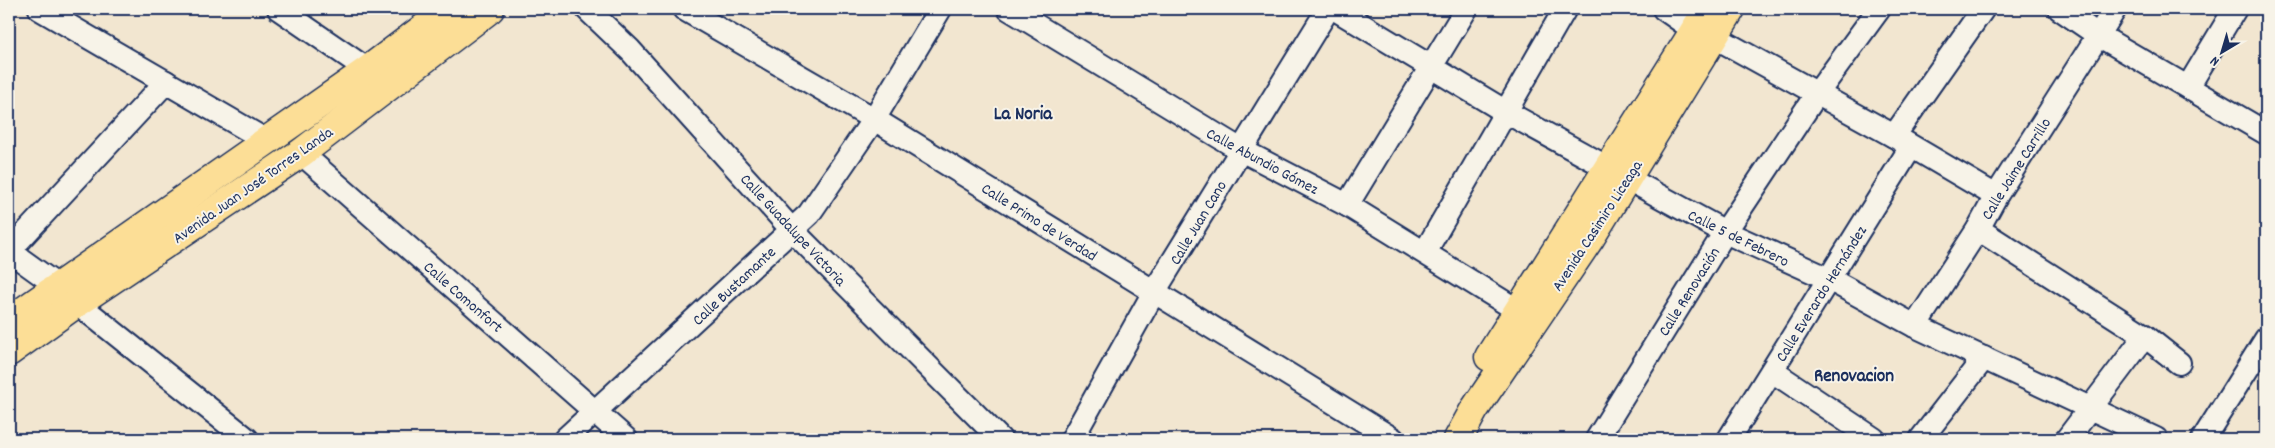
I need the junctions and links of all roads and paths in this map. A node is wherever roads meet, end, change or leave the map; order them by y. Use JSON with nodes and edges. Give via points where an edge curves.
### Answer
{"nodes":[{"id":1,"x":40,"y":9,"type":"edge"},
{"id":2,"x":279,"y":9,"type":"edge"},
{"id":3,"x":449,"y":9,"type":"edge"},
{"id":4,"x":490,"y":9,"type":"edge"},
{"id":5,"x":684,"y":9,"type":"edge"},
{"id":6,"x":940,"y":9,"type":"edge"},
{"id":7,"x":1009,"y":9,"type":"edge"},
{"id":8,"x":1328,"y":9,"type":"edge"},
{"id":9,"x":1335,"y":9,"type":"edge"},
{"id":10,"x":1466,"y":9,"type":"edge"},
{"id":11,"x":1565,"y":9,"type":"edge"},
{"id":12,"x":1664,"y":9,"type":"edge"},
{"id":13,"x":1731,"y":9,"type":"edge"},
{"id":14,"x":1879,"y":9,"type":"edge"},
{"id":15,"x":1983,"y":9,"type":"edge"},
{"id":16,"x":2060,"y":9,"type":"edge"},
{"id":17,"x":2114,"y":9,"type":"edge"},
{"id":18,"x":2235,"y":9,"type":"edge"},
{"id":19,"x":590,"y":10,"type":"edge"},
{"id":20,"x":1705,"y":25,"type":"edge"},
{"id":21,"x":2098,"y":35,"type":"junction"},
{"id":22,"x":1431,"y":66,"type":"junction"},
{"id":23,"x":368,"y":70,"type":"junction"},
{"id":24,"x":166,"y":82,"type":"junction"},
{"id":25,"x":2188,"y":87,"type":"junction"},
{"id":26,"x":1816,"y":95,"type":"junction"},
{"id":27,"x":1506,"y":112,"type":"junction"},
{"id":28,"x":874,"y":119,"type":"junction"},
{"id":29,"x":2265,"y":129,"type":"edge"},
{"id":30,"x":267,"y":141,"type":"junction"},
{"id":31,"x":1902,"y":142,"type":"junction"},
{"id":32,"x":1241,"y":150,"type":"junction"},
{"id":33,"x":301,"y":153,"type":"junction"},
{"id":34,"x":1617,"y":173,"type":"junction"},
{"id":35,"x":1996,"y":196,"type":"junction"},
{"id":36,"x":1347,"y":204,"type":"junction"},
{"id":37,"x":1978,"y":229,"type":"junction"},
{"id":38,"x":793,"y":231,"type":"junction"},
{"id":39,"x":1725,"y":232,"type":"junction"},
{"id":40,"x":9,"y":251,"type":"edge"},
{"id":41,"x":1425,"y":252,"type":"junction"},
{"id":42,"x":1829,"y":279,"type":"junction"},
{"id":43,"x":1154,"y":292,"type":"junction"},
{"id":44,"x":68,"y":295,"type":"junction"},
{"id":45,"x":1518,"y":310,"type":"junction"},
{"id":46,"x":9,"y":321,"type":"edge"},
{"id":47,"x":1915,"y":326,"type":"junction"},
{"id":48,"x":2145,"y":336,"type":"junction"},
{"id":49,"x":2266,"y":339,"type":"edge"},
{"id":50,"x":9,"y":352,"type":"edge"},
{"id":51,"x":1984,"y":358,"type":"junction"},
{"id":52,"x":2179,"y":363,"type":"dead end"},
{"id":53,"x":1772,"y":371,"type":"junction"},
{"id":54,"x":2090,"y":407,"type":"junction"},
{"id":55,"x":596,"y":412,"type":"junction"},
{"id":56,"x":248,"y":439,"type":"edge"},
{"id":57,"x":565,"y":439,"type":"edge"},
{"id":58,"x":626,"y":439,"type":"edge"},
{"id":59,"x":1000,"y":439,"type":"edge"},
{"id":60,"x":1072,"y":439,"type":"edge"},
{"id":61,"x":1393,"y":439,"type":"edge"},
{"id":62,"x":1438,"y":439,"type":"edge"},
{"id":63,"x":1458,"y":439,"type":"edge"},
{"id":64,"x":1597,"y":439,"type":"edge"},
{"id":65,"x":1728,"y":439,"type":"edge"},
{"id":66,"x":1874,"y":439,"type":"edge"},
{"id":67,"x":1921,"y":439,"type":"edge"},
{"id":68,"x":2067,"y":439,"type":"edge"},
{"id":69,"x":2156,"y":439,"type":"edge"},
{"id":70,"x":2203,"y":439,"type":"edge"}],
"edges":[{"from":1,"to":24,"type":"street"},
{"from":2,"to":23,"type":"street"},
{"from":3,"to":23,"type":"main road","name":"Avenida Juan José Torres Landa"},
{"from":4,"to":33,"type":"main road","name":"Avenida Juan José Torres Landa"},
{"from":5,"to":28,"type":"street","name":"Calle Primo de Verdad"},
{"from":6,"to":28,"type":"street","name":"Calle Bustamante"},
{"from":7,"to":32,"type":"street","name":"Calle Abundio Gómez"},
{"from":8,"to":32,"type":"street","name":"Calle Juan Cano"},
{"from":9,"to":22,"type":"street","name":"Calle 5 de Febrero"},
{"from":10,"to":22,"type":"street"},
{"from":11,"to":27,"type":"street"},
{"from":12,"to":20,"type":"street"},
{"from":13,"to":20,"type":"main road","name":"Avenida Casimiro Liceaga"},
{"from":14,"to":26,"type":"street","name":"Calle Renovación"},
{"from":15,"to":31,"type":"street","name":"Calle Everardo Hernández"},
{"from":16,"to":21,"type":"street"},
{"from":17,"to":21,"type":"street","name":"Calle Jaime Carrillo"},
{"from":18,"to":25,"type":"street"},
{"from":19,"to":38,"type":"street","name":"Calle Guadalupe Victoria"},
{"from":20,"to":26,"type":"street"},
{"from":20,"to":34,"type":"main road","name":"Avenida Casimiro Liceaga"},
{"from":21,"to":25,"type":"street"},
{"from":21,"to":35,"type":"street","name":"Calle Jaime Carrillo"},
{"from":22,"to":27,"type":"street","name":"Calle 5 de Febrero"},
{"from":22,"to":36,"type":"street"},
{"from":23,"to":30,"type":"main road","name":"Avenida Juan José Torres Landa"},
{"from":24,"to":30,"type":"street"},
{"from":24,"to":40,"type":"street"},
{"from":25,"to":29,"type":"street"},
{"from":26,"to":31,"type":"street"},
{"from":26,"to":39,"type":"street","name":"Calle Renovación"},
{"from":27,"to":34,"type":"street","name":"Calle 5 de Febrero"},
{"from":27,"to":41,"type":"street"},
{"from":28,"to":38,"type":"street","name":"Calle Bustamante","via":[[809,214]]},
{"from":28,"to":43,"type":"street","name":"Calle Primo de Verdad"},
{"from":30,"to":44,"type":"main road","name":"Avenida Juan José Torres Landa"},
{"from":31,"to":35,"type":"street"},
{"from":31,"to":42,"type":"street","name":"Calle Everardo Hernández"},
{"from":32,"to":36,"type":"street","name":"Calle Abundio Gómez"},
{"from":32,"to":43,"type":"street","name":"Calle Juan Cano"},
{"from":33,"to":44,"type":"main road","name":"Avenida Juan José Torres Landa"},
{"from":33,"to":55,"type":"street","name":"Calle Comonfort"},
{"from":34,"to":39,"type":"street","name":"Calle 5 de Febrero"},
{"from":34,"to":45,"type":"main road","name":"Avenida Casimiro Liceaga"},
{"from":34,"to":63,"type":"main road","name":"Avenida Casimiro Liceaga","via":[[1591,237],[1474,410]]},
{"from":35,"to":37,"type":"street","name":"Calle Jaime Carrillo"},
{"from":36,"to":41,"type":"street","name":"Calle Abundio Gómez"},
{"from":37,"to":47,"type":"street","name":"Calle Jaime Carrillo"},
{"from":37,"to":48,"type":"street"},
{"from":38,"to":55,"type":"street","name":"Calle Bustamante"},
{"from":38,"to":59,"type":"street","name":"Calle Guadalupe Victoria"},
{"from":39,"to":42,"type":"street","name":"Calle 5 de Febrero"},
{"from":39,"to":64,"type":"street","name":"Calle Renovación"},
{"from":40,"to":44,"type":"street"},
{"from":41,"to":45,"type":"street","name":"Calle Abundio Gómez"},
{"from":42,"to":47,"type":"street","name":"Calle 5 de Febrero"},
{"from":42,"to":53,"type":"street","name":"Calle Everardo Hernández"},
{"from":43,"to":60,"type":"street","name":"Calle Juan Cano"},
{"from":43,"to":61,"type":"street","name":"Calle Primo de Verdad"},
{"from":44,"to":46,"type":"main road","name":"Avenida Juan José Torres Landa"},
{"from":44,"to":50,"type":"main road","name":"Avenida Juan José Torres Landa"},
{"from":44,"to":56,"type":"street"},
{"from":45,"to":62,"type":"main road","name":"Avenida Casimiro Liceaga"},
{"from":47,"to":51,"type":"street","name":"Calle 5 de Febrero"},
{"from":48,"to":52,"type":"street"},
{"from":48,"to":54,"type":"street"},
{"from":49,"to":70,"type":"street"},
{"from":51,"to":54,"type":"street","name":"Calle 5 de Febrero"},
{"from":51,"to":67,"type":"street"},
{"from":53,"to":65,"type":"street","name":"Calle Everardo Hernández"},
{"from":53,"to":66,"type":"street"},
{"from":54,"to":68,"type":"street"},
{"from":54,"to":69,"type":"street","name":"Calle 5 de Febrero"},
{"from":55,"to":57,"type":"street","name":"Calle Bustamante"},
{"from":55,"to":58,"type":"street","name":"Calle Comonfort"}]}
